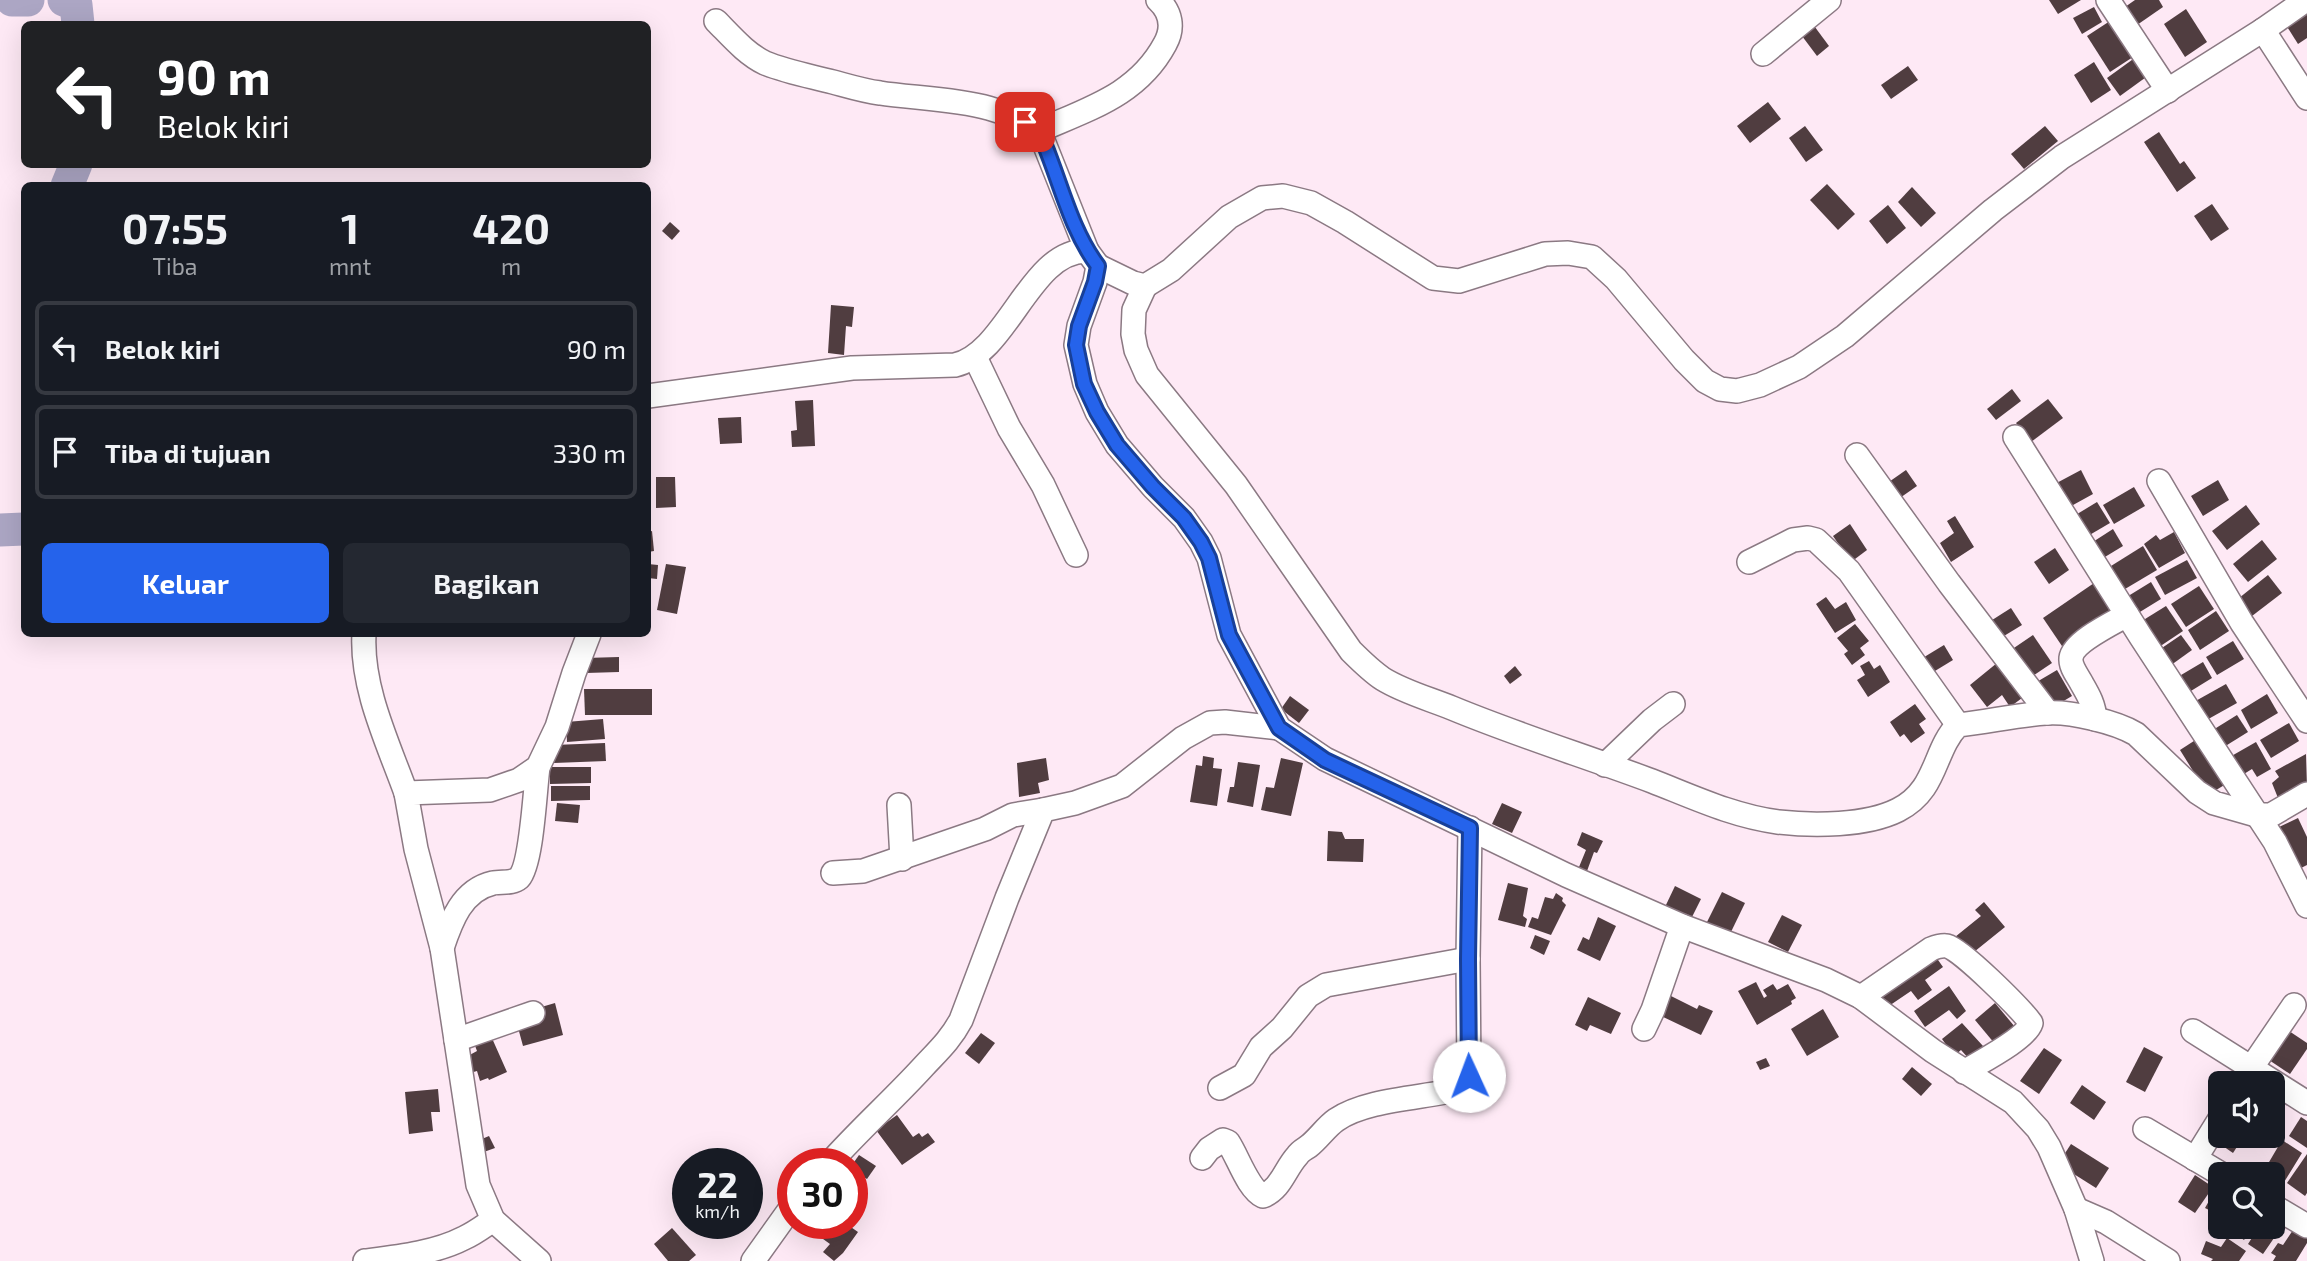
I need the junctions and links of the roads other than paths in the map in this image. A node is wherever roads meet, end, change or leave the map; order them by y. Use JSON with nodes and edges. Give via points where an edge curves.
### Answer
{"nodes":[{"id":1,"x":1158,"y":0,"type":"edge"},
{"id":2,"x":1829,"y":0,"type":"edge"},
{"id":3,"x":2108,"y":0,"type":"edge"},
{"id":4,"x":2306,"y":0,"type":"edge"},
{"id":5,"x":716,"y":21,"type":"dead end"},
{"id":6,"x":2263,"y":30,"type":"junction"},
{"id":7,"x":1763,"y":54,"type":"dead end"},
{"id":8,"x":2168,"y":91,"type":"junction"},
{"id":9,"x":2307,"y":98,"type":"edge"},
{"id":10,"x":1037,"y":131,"type":"junction"},
{"id":11,"x":1092,"y":259,"type":"junction"},
{"id":12,"x":1145,"y":286,"type":"junction"},
{"id":13,"x":975,"y":358,"type":"junction"},
{"id":14,"x":651,"y":396,"type":"edge"},
{"id":15,"x":2015,"y":436,"type":"dead end"},
{"id":16,"x":1857,"y":455,"type":"dead end"},
{"id":17,"x":2160,"y":481,"type":"dead end"},
{"id":18,"x":1076,"y":555,"type":"dead end"},
{"id":19,"x":1749,"y":562,"type":"dead end"},
{"id":20,"x":2127,"y":615,"type":"junction"},
{"id":21,"x":364,"y":637,"type":"edge"},
{"id":22,"x":588,"y":637,"type":"edge"},
{"id":23,"x":1673,"y":704,"type":"dead end"},
{"id":24,"x":2048,"y":713,"type":"junction"},
{"id":25,"x":2095,"y":719,"type":"junction"},
{"id":26,"x":2307,"y":721,"type":"edge"},
{"id":27,"x":1958,"y":725,"type":"junction"},
{"id":28,"x":1279,"y":728,"type":"junction"},
{"id":29,"x":1605,"y":765,"type":"junction"},
{"id":30,"x":538,"y":766,"type":"junction"},
{"id":31,"x":406,"y":793,"type":"junction"},
{"id":32,"x":2307,"y":794,"type":"edge"},
{"id":33,"x":899,"y":805,"type":"dead end"},
{"id":34,"x":1044,"y":810,"type":"junction"},
{"id":35,"x":2256,"y":815,"type":"junction"},
{"id":36,"x":1470,"y":828,"type":"junction"},
{"id":37,"x":902,"y":859,"type":"junction"},
{"id":38,"x":833,"y":873,"type":"dead end"},
{"id":39,"x":2307,"y":906,"type":"edge"},
{"id":40,"x":1682,"y":926,"type":"junction"},
{"id":41,"x":442,"y":948,"type":"junction"},
{"id":42,"x":1468,"y":959,"type":"junction"},
{"id":43,"x":1861,"y":997,"type":"junction"},
{"id":44,"x":2294,"y":1004,"type":"dead end"},
{"id":45,"x":533,"y":1013,"type":"dead end"},
{"id":46,"x":1644,"y":1029,"type":"dead end"},
{"id":47,"x":2193,"y":1031,"type":"dead end"},
{"id":48,"x":456,"y":1040,"type":"junction"},
{"id":49,"x":2241,"y":1071,"type":"edge"},
{"id":50,"x":2249,"y":1071,"type":"edge"},
{"id":51,"x":1964,"y":1072,"type":"junction"},
{"id":52,"x":1220,"y":1088,"type":"dead end"},
{"id":53,"x":2285,"y":1093,"type":"edge"},
{"id":54,"x":2307,"y":1103,"type":"edge"},
{"id":55,"x":2145,"y":1129,"type":"dead end"},
{"id":56,"x":2208,"y":1138,"type":"edge"},
{"id":57,"x":843,"y":1148,"type":"edge"},
{"id":58,"x":1202,"y":1158,"type":"dead end"},
{"id":59,"x":2195,"y":1159,"type":"junction"},
{"id":60,"x":2208,"y":1166,"type":"edge"},
{"id":61,"x":2076,"y":1209,"type":"junction"},
{"id":62,"x":2285,"y":1213,"type":"edge"},
{"id":63,"x":494,"y":1220,"type":"junction"},
{"id":64,"x":2307,"y":1226,"type":"edge"},
{"id":65,"x":777,"y":1227,"type":"edge"},
{"id":66,"x":365,"y":1261,"type":"edge"},
{"id":67,"x":539,"y":1261,"type":"edge"},
{"id":68,"x":753,"y":1261,"type":"edge"},
{"id":69,"x":2092,"y":1261,"type":"edge"},
{"id":70,"x":2168,"y":1261,"type":"edge"}],
"edges":[{"from":1,"to":10,"type":"street","via":[[1171,21],[1169,37],[1149,71],[1103,102]]},
{"from":2,"to":7,"type":"street"},
{"from":3,"to":8,"type":"street"},
{"from":4,"to":6,"type":"street"},
{"from":5,"to":10,"type":"street","via":[[747,52],[790,72],[877,93],[997,110]]},
{"from":6,"to":8,"type":"street"},
{"from":6,"to":9,"type":"street"},
{"from":8,"to":12,"type":"street","via":[[2062,157],[1845,336],[1799,367],[1737,391],[1705,381],[1592,257],[1545,254],[1459,281],[1433,278],[1333,215],[1283,196],[1262,198],[1229,217],[1171,270]]},
{"from":10,"to":11,"type":"street"},
{"from":11,"to":12,"type":"street","via":[[1115,275]]},
{"from":11,"to":13,"type":"street","via":[[1068,254],[1056,262]]},
{"from":11,"to":28,"type":"street","via":[[1095,282],[1076,345],[1084,384],[1117,445],[1201,542],[1229,635]]},
{"from":12,"to":29,"type":"street","via":[[1134,310],[1133,334],[1147,374],[1243,495],[1351,651],[1385,680]]},
{"from":13,"to":14,"type":"street","via":[[955,365],[852,369]]},
{"from":13,"to":18,"type":"street"},
{"from":15,"to":20,"type":"street"},
{"from":16,"to":24,"type":"street"},
{"from":17,"to":26,"type":"street","via":[[2242,623]]},
{"from":19,"to":27,"type":"street","via":[[1793,540],[1816,540],[1849,571]]},
{"from":20,"to":25,"type":"street","via":[[2081,643],[2071,656],[2094,706]]},
{"from":20,"to":35,"type":"street"},
{"from":21,"to":31,"type":"street","via":[[373,698]]},
{"from":22,"to":30,"type":"street","via":[[557,727]]},
{"from":23,"to":29,"type":"street"},
{"from":24,"to":25,"type":"street"},
{"from":24,"to":27,"type":"street"},
{"from":25,"to":35,"type":"street","via":[[2136,734],[2206,798]]},
{"from":27,"to":29,"type":"street","via":[[1929,781],[1912,802],[1889,814],[1846,823],[1755,818]]},
{"from":28,"to":34,"type":"street","via":[[1210,723],[1183,738],[1122,786]]},
{"from":28,"to":36,"type":"street","via":[[1325,760]]},
{"from":30,"to":31,"type":"street","via":[[519,780],[490,790]]},
{"from":30,"to":41,"type":"street","via":[[528,857],[522,872],[514,881],[492,883],[472,894],[454,915]]},
{"from":31,"to":41,"type":"street"},
{"from":32,"to":35,"type":"street","via":[[2271,815]]},
{"from":33,"to":37,"type":"street"},
{"from":34,"to":37,"type":"street","via":[[1013,815]]},
{"from":34,"to":57,"type":"street","via":[[953,1035]]},
{"from":35,"to":39,"type":"street"},
{"from":36,"to":40,"type":"street"},
{"from":36,"to":42,"type":"street"},
{"from":37,"to":38,"type":"street","via":[[863,871]]},
{"from":40,"to":43,"type":"street"},
{"from":40,"to":46,"type":"street"},
{"from":41,"to":48,"type":"street"},
{"from":42,"to":52,"type":"street","via":[[1326,985],[1308,996],[1261,1048],[1244,1076]]},
{"from":42,"to":58,"type":"street","via":[[1469,1076],[1460,1089],[1347,1113],[1299,1153],[1278,1185],[1263,1196],[1228,1142],[1217,1143]]},
{"from":43,"to":51,"type":"street"},
{"from":43,"to":51,"type":"street","via":[[1931,949],[1950,947],[2031,1023],[2016,1039]]},
{"from":44,"to":50,"type":"street"},
{"from":45,"to":48,"type":"street"},
{"from":47,"to":49,"type":"street"},
{"from":48,"to":63,"type":"street","via":[[478,1185]]},
{"from":51,"to":61,"type":"street","via":[[2013,1102],[2038,1129]]},
{"from":53,"to":54,"type":"street"},
{"from":55,"to":59,"type":"street"},
{"from":56,"to":59,"type":"street"},
{"from":59,"to":60,"type":"street"},
{"from":61,"to":69,"type":"street"},
{"from":61,"to":70,"type":"street"},
{"from":62,"to":64,"type":"street"},
{"from":63,"to":66,"type":"street","via":[[446,1245]]},
{"from":63,"to":67,"type":"street"},
{"from":65,"to":68,"type":"street"}]}
